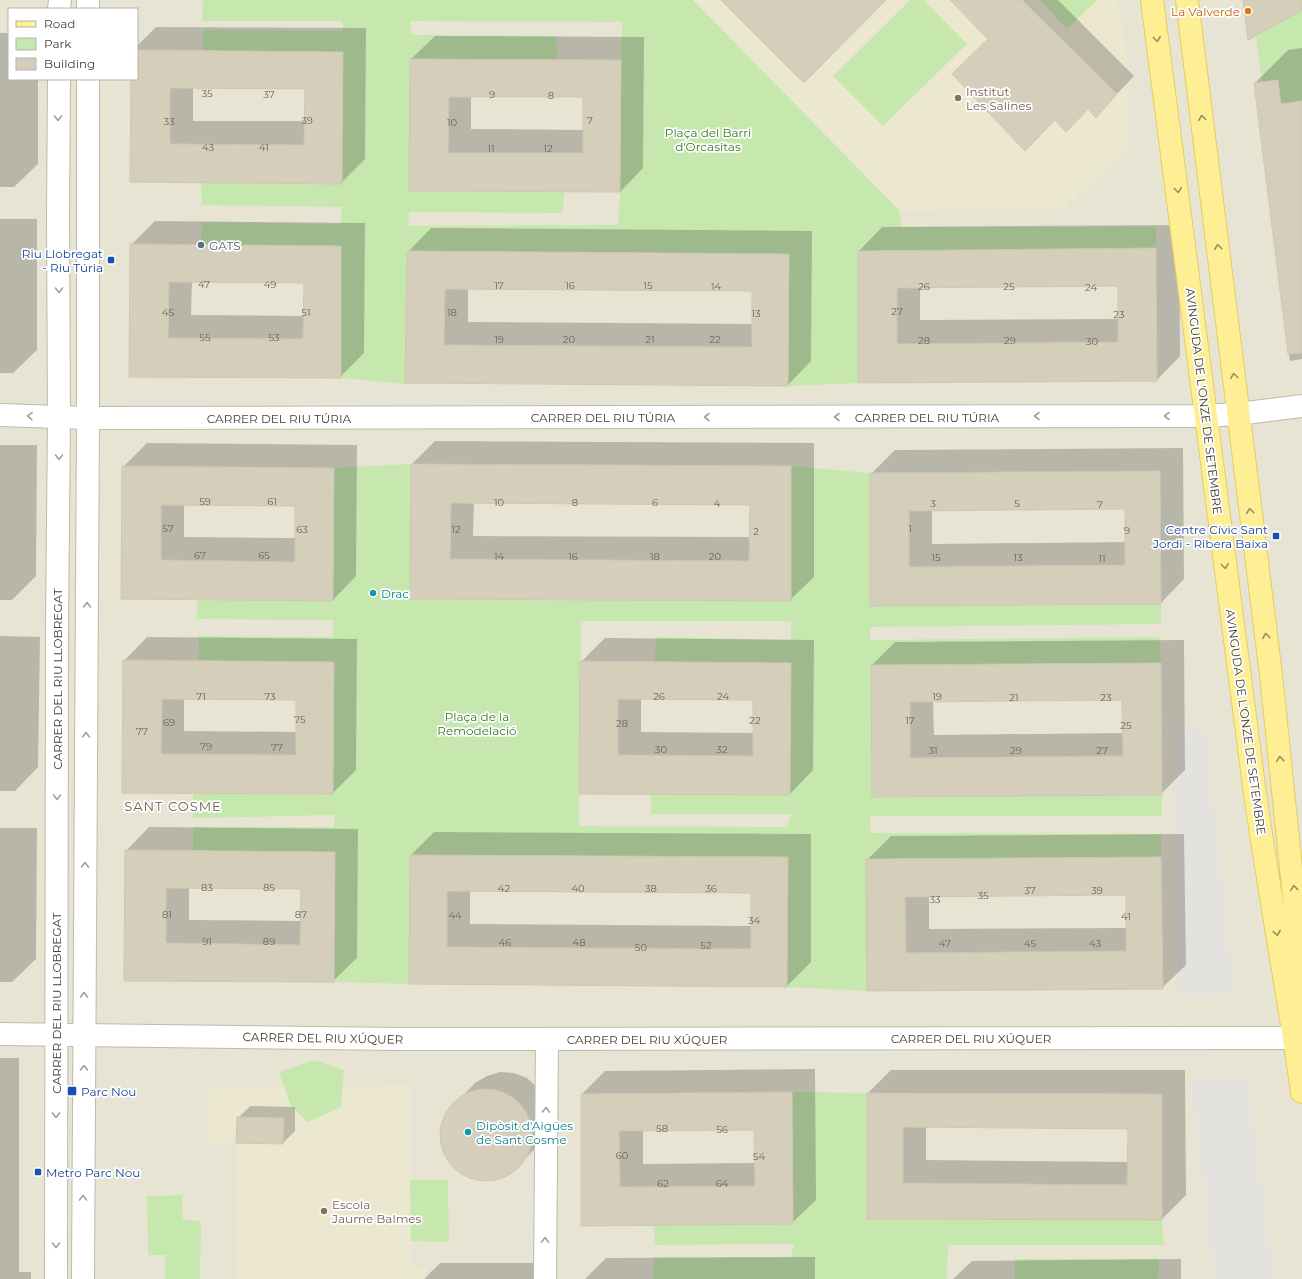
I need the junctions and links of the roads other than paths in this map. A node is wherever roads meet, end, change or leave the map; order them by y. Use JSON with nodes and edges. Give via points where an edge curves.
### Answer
{"nodes":[{"id":1,"x":1152,"y":0,"type":"edge"},
{"id":2,"x":1188,"y":0,"type":"edge"},
{"id":3,"x":1200,"y":0,"type":"edge"},
{"id":4,"x":1192,"y":35,"type":"junction"},
{"id":5,"x":59,"y":80,"type":"edge"},
{"id":6,"x":88,"y":80,"type":"edge"},
{"id":7,"x":1302,"y":406,"type":"edge"},
{"id":8,"x":1238,"y":414,"type":"junction"},
{"id":9,"x":0,"y":415,"type":"edge"},
{"id":10,"x":1206,"y":416,"type":"junction"},
{"id":11,"x":59,"y":418,"type":"junction"},
{"id":12,"x":88,"y":418,"type":"junction"},
{"id":13,"x":0,"y":1034,"type":"edge"},
{"id":14,"x":56,"y":1034,"type":"junction"},
{"id":15,"x":84,"y":1034,"type":"junction"},
{"id":16,"x":1298,"y":1038,"type":"edge"},
{"id":17,"x":547,"y":1039,"type":"junction"},
{"id":18,"x":1302,"y":1092,"type":"edge"},
{"id":19,"x":56,"y":1279,"type":"edge"},
{"id":20,"x":83,"y":1279,"type":"edge"},
{"id":21,"x":545,"y":1279,"type":"edge"}],
"edges":[{"from":1,"to":10,"type":"main road","name":"AVINGUDA DE L'ONZE DE SETEMBRE","one_way":true},
{"from":2,"to":4,"type":"main road","name":"AVINGUDA DE L'ONZE DE SETEMBRE"},
{"from":3,"to":4,"type":"main road"},
{"from":8,"to":4,"type":"main road","name":"AVINGUDA DE L'ONZE DE SETEMBRE","one_way":true},
{"from":5,"to":11,"type":"street","name":"CARRER DEL RIU LLOBREGAT","one_way":true},
{"from":6,"to":12,"type":"street"},
{"from":7,"to":8,"type":"street","name":"CARRER DEL RIU TÚRIA"},
{"from":8,"to":10,"type":"street","name":"CARRER DEL RIU TÚRIA"},
{"from":16,"to":8,"type":"main road","name":"AVINGUDA DE L'ONZE DE SETEMBRE","one_way":true,"via":[[1301,981],[1298,931],[1272,683]]},
{"from":11,"to":9,"type":"street","name":"CARRER DEL RIU TÚRIA","one_way":true},
{"from":10,"to":12,"type":"street","name":"CARRER DEL RIU TÚRIA","one_way":true},
{"from":10,"to":16,"type":"main road","name":"AVINGUDA DE L'ONZE DE SETEMBRE","one_way":true,"via":[[1266,867]]},
{"from":11,"to":12,"type":"street","name":"CARRER DEL RIU TÚRIA"},
{"from":11,"to":14,"type":"street","name":"CARRER DEL RIU LLOBREGAT","one_way":true},
{"from":15,"to":12,"type":"street","one_way":true},
{"from":13,"to":14,"type":"street","name":"CARRER DEL RIU XÚQUER"},
{"from":14,"to":15,"type":"street","name":"CARRER DEL RIU XÚQUER"},
{"from":14,"to":19,"type":"street","name":"CARRER DEL RIU LLOBREGAT","one_way":true},
{"from":15,"to":17,"type":"street","name":"CARRER DEL RIU XÚQUER"},
{"from":20,"to":15,"type":"street","one_way":true},
{"from":16,"to":17,"type":"street","name":"CARRER DEL RIU XÚQUER"},
{"from":16,"to":18,"type":"main road","name":"AVINGUDA DE L'ONZE DE SETEMBRE"},
{"from":21,"to":17,"type":"street","one_way":true}]}
